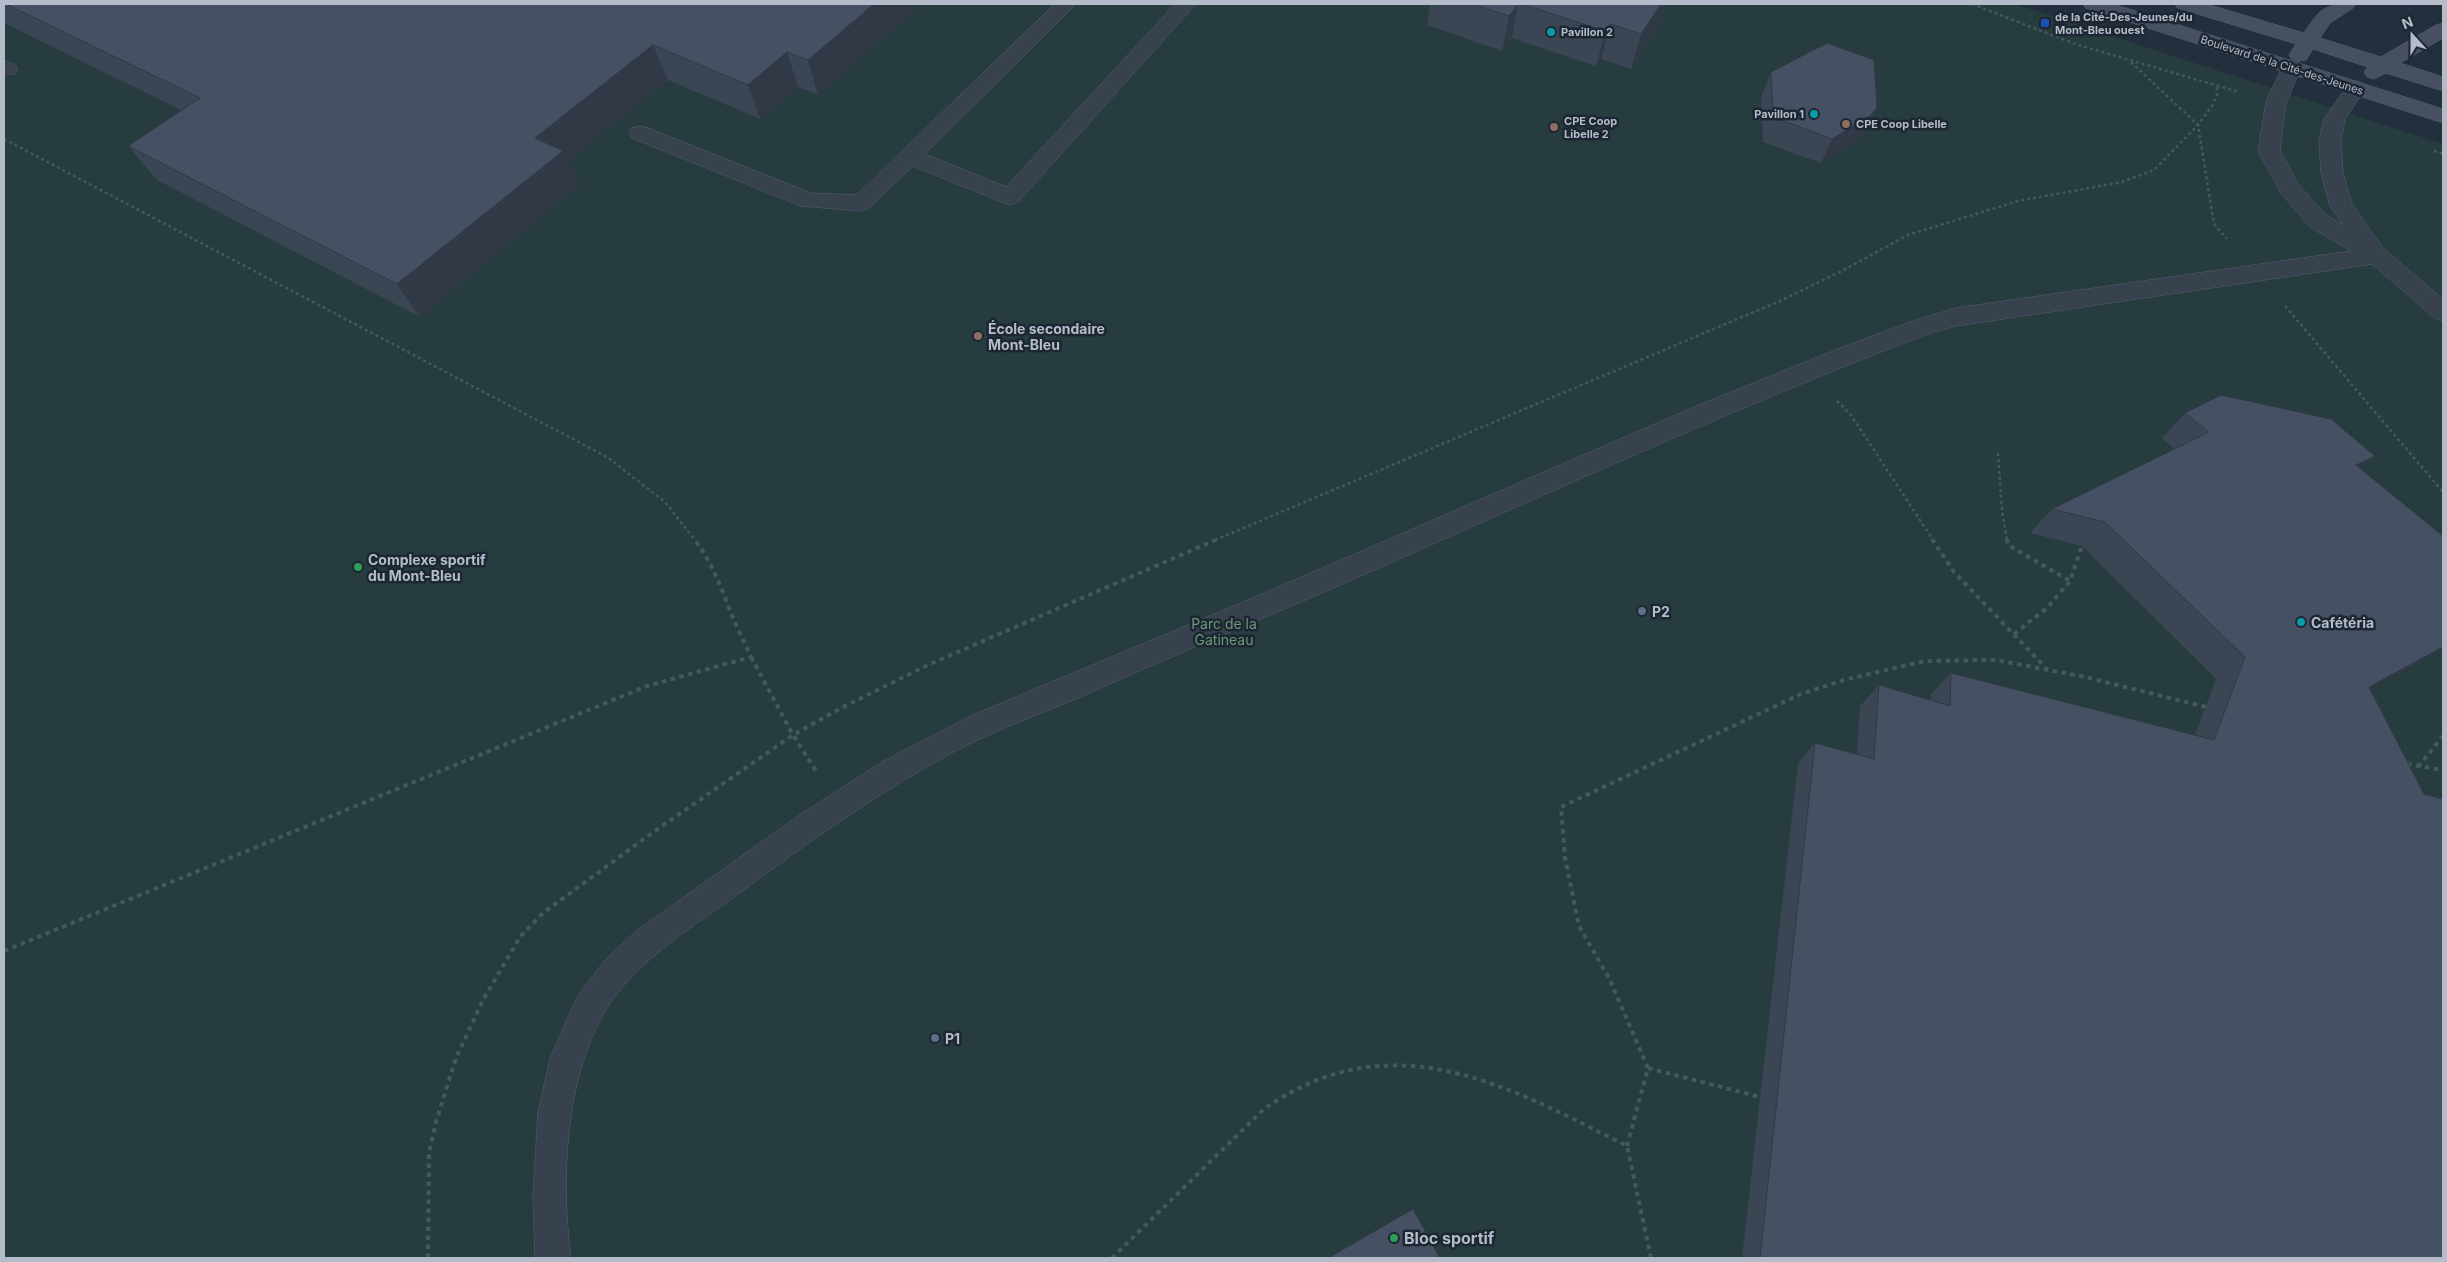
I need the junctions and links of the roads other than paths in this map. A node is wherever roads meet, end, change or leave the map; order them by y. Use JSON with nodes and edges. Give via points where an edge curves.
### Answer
{"nodes":[{"id":1,"x":1066,"y":4,"type":"edge"},
{"id":2,"x":1186,"y":4,"type":"edge"},
{"id":3,"x":2093,"y":4,"type":"edge"},
{"id":4,"x":2185,"y":4,"type":"edge"},
{"id":5,"x":2346,"y":4,"type":"edge"},
{"id":6,"x":2443,"y":29,"type":"edge"},
{"id":7,"x":2307,"y":40,"type":"junction"},
{"id":8,"x":2384,"y":64,"type":"junction"},
{"id":9,"x":2292,"y":67,"type":"junction"},
{"id":10,"x":2443,"y":84,"type":"edge"},
{"id":11,"x":2356,"y":88,"type":"junction"},
{"id":12,"x":2443,"y":116,"type":"edge"},
{"id":13,"x":640,"y":134,"type":"dead end"},
{"id":14,"x":910,"y":156,"type":"junction"},
{"id":15,"x":2377,"y":255,"type":"junction"},
{"id":16,"x":2443,"y":312,"type":"edge"},
{"id":17,"x":553,"y":1258,"type":"edge"}],
"edges":[{"from":1,"to":14,"type":"lane"},
{"from":2,"to":14,"type":"lane","via":[[1010,197]]},
{"from":3,"to":9,"type":"street","name":"Boulevard de la Cité-des-Jeunes"},
{"from":4,"to":7,"type":"street"},
{"from":5,"to":7,"type":"street","via":[[2323,19]]},
{"from":6,"to":8,"type":"street"},
{"from":7,"to":8,"type":"street"},
{"from":7,"to":9,"type":"street"},
{"from":8,"to":10,"type":"street"},
{"from":8,"to":11,"type":"street"},
{"from":9,"to":11,"type":"street","name":"Boulevard de la Cité-des-Jeunes"},
{"from":9,"to":15,"type":"lane","via":[[2276,102],[2269,151],[2289,188],[2318,221]]},
{"from":11,"to":12,"type":"street","name":"Boulevard de la Cité-des-Jeunes"},
{"from":11,"to":15,"type":"lane","via":[[2335,119],[2330,141],[2332,173],[2342,206]]},
{"from":13,"to":14,"type":"lane","via":[[809,201],[861,203]]},
{"from":15,"to":16,"type":"lane"},
{"from":15,"to":17,"type":"lane","via":[[1956,317],[1893,338],[1715,409],[952,738],[863,788],[807,826],[650,942],[620,967],[602,988],[582,1020],[554,1104],[550,1158],[550,1242]]}]}
